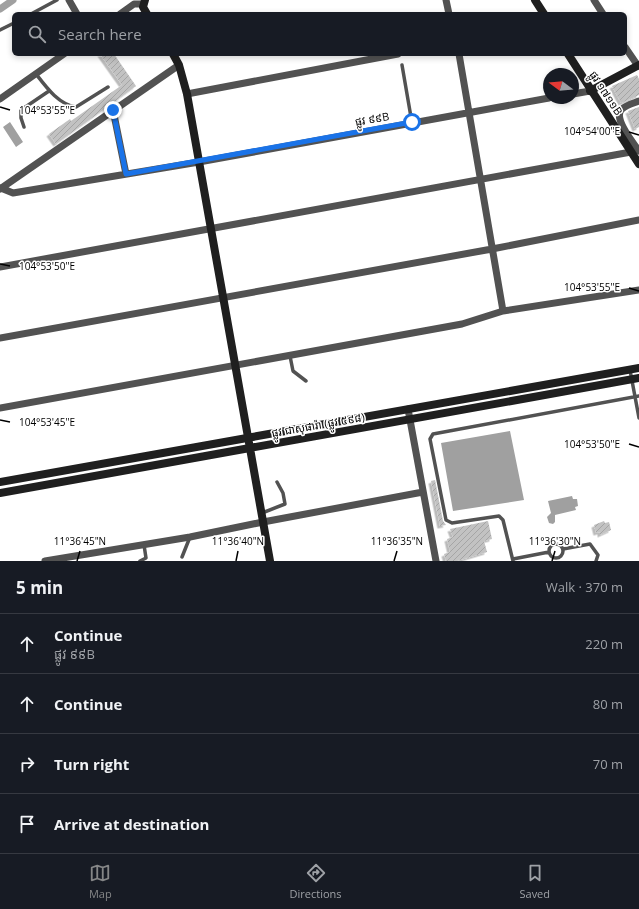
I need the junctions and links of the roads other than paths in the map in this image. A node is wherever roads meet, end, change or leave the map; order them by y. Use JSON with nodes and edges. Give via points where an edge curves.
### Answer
{"nodes":[{"id":1,"x":57,"y":0,"type":"edge"},
{"id":2,"x":69,"y":0,"type":"edge"},
{"id":3,"x":446,"y":0,"type":"edge"},
{"id":4,"x":535,"y":0,"type":"edge"},
{"id":5,"x":594,"y":0,"type":"edge"},
{"id":6,"x":144,"y":2,"type":"edge"},
{"id":7,"x":35,"y":12,"type":"edge"},
{"id":8,"x":75,"y":12,"type":"edge"},
{"id":9,"x":123,"y":12,"type":"edge"},
{"id":10,"x":146,"y":12,"type":"edge"},
{"id":11,"x":449,"y":12,"type":"edge"},
{"id":12,"x":543,"y":12,"type":"edge"},
{"id":13,"x":602,"y":12,"type":"edge"},
{"id":14,"x":12,"y":24,"type":"edge"},
{"id":15,"x":0,"y":30,"type":"edge"},
{"id":16,"x":627,"y":50,"type":"edge"},
{"id":17,"x":61,"y":56,"type":"edge"},
{"id":18,"x":174,"y":56,"type":"edge"},
{"id":19,"x":387,"y":56,"type":"edge"},
{"id":20,"x":458,"y":56,"type":"edge"},
{"id":21,"x":569,"y":56,"type":"edge"},
{"id":22,"x":179,"y":64,"type":"junction"},
{"id":23,"x":402,"y":65,"type":"dead end"},
{"id":24,"x":638,"y":66,"type":"edge"},
{"id":25,"x":36,"y":74,"type":"junction"},
{"id":26,"x":108,"y":87,"type":"dead end"},
{"id":27,"x":49,"y":91,"type":"junction"},
{"id":28,"x":590,"y":91,"type":"junction"},
{"id":29,"x":579,"y":93,"type":"edge"},
{"id":30,"x":187,"y":94,"type":"junction"},
{"id":31,"x":0,"y":99,"type":"edge"},
{"id":32,"x":543,"y":99,"type":"edge"},
{"id":33,"x":639,"y":100,"type":"edge"},
{"id":34,"x":113,"y":110,"type":"junction"},
{"id":35,"x":468,"y":112,"type":"junction"},
{"id":36,"x":412,"y":122,"type":"junction"},
{"id":37,"x":24,"y":127,"type":"dead end"},
{"id":38,"x":635,"y":152,"type":"edge"},
{"id":39,"x":199,"y":162,"type":"junction"},
{"id":40,"x":639,"y":164,"type":"edge"},
{"id":41,"x":126,"y":174,"type":"junction"},
{"id":42,"x":480,"y":178,"type":"junction"},
{"id":43,"x":1,"y":189,"type":"edge"},
{"id":44,"x":639,"y":220,"type":"edge"},
{"id":45,"x":211,"y":228,"type":"junction"},
{"id":46,"x":492,"y":249,"type":"junction"},
{"id":47,"x":0,"y":267,"type":"edge"},
{"id":48,"x":639,"y":290,"type":"edge"},
{"id":49,"x":222,"y":297,"type":"junction"},
{"id":50,"x":503,"y":311,"type":"junction"},
{"id":51,"x":0,"y":338,"type":"edge"},
{"id":52,"x":290,"y":354,"type":"junction"},
{"id":53,"x":235,"y":364,"type":"junction"},
{"id":54,"x":639,"y":368,"type":"edge"},
{"id":55,"x":630,"y":369,"type":"junction"},
{"id":56,"x":635,"y":379,"type":"edge"},
{"id":57,"x":306,"y":381,"type":"dead end"},
{"id":58,"x":637,"y":396,"type":"edge"},
{"id":59,"x":0,"y":408,"type":"edge"},
{"id":60,"x":408,"y":409,"type":"junction"},
{"id":61,"x":639,"y":418,"type":"edge"},
{"id":62,"x":410,"y":419,"type":"junction"},
{"id":63,"x":247,"y":438,"type":"junction"},
{"id":64,"x":249,"y":449,"type":"junction"},
{"id":65,"x":0,"y":482,"type":"edge"},
{"id":66,"x":276,"y":482,"type":"dead end"},
{"id":67,"x":423,"y":492,"type":"junction"},
{"id":68,"x":0,"y":493,"type":"edge"},
{"id":69,"x":262,"y":518,"type":"junction"},
{"id":70,"x":190,"y":537,"type":"junction"},
{"id":71,"x":144,"y":545,"type":"junction"},
{"id":72,"x":562,"y":549,"type":"junction"},
{"id":73,"x":549,"y":552,"type":"junction"},
{"id":74,"x":182,"y":557,"type":"dead end"},
{"id":75,"x":513,"y":560,"type":"edge"},
{"id":76,"x":45,"y":561,"type":"edge"},
{"id":77,"x":140,"y":561,"type":"edge"},
{"id":78,"x":270,"y":561,"type":"edge"},
{"id":79,"x":436,"y":561,"type":"edge"},
{"id":80,"x":596,"y":561,"type":"edge"}],
"edges":[{"from":1,"to":7,"type":"lane"},
{"from":2,"to":8,"type":"street"},
{"from":3,"to":11,"type":"street"},
{"from":4,"to":12,"type":"main road"},
{"from":5,"to":13,"type":"street"},
{"from":6,"to":9,"type":"street","via":[[134,4]]},
{"from":6,"to":10,"type":"main road"},
{"from":14,"to":15,"type":"lane"},
{"from":16,"to":24,"type":"street"},
{"from":17,"to":25,"type":"street"},
{"from":18,"to":22,"type":"main road"},
{"from":19,"to":30,"type":"street"},
{"from":20,"to":35,"type":"street"},
{"from":21,"to":28,"type":"main road","name":"ផ្លូវ ១៧១១B"},
{"from":22,"to":30,"type":"main road"},
{"from":22,"to":34,"type":"street"},
{"from":23,"to":36,"type":"lane"},
{"from":24,"to":28,"type":"main road"},
{"from":25,"to":27,"type":"lane"},
{"from":25,"to":31,"type":"street"},
{"from":26,"to":27,"type":"lane","via":[[76,107],[69,106]]},
{"from":27,"to":37,"type":"lane","via":[[21,110]]},
{"from":28,"to":29,"type":"street"},
{"from":28,"to":38,"type":"main road","name":"ផ្លូវ ១៧១១B"},
{"from":30,"to":39,"type":"main road"},
{"from":32,"to":35,"type":"street","name":"ផ្លូវ ៩៩B"},
{"from":33,"to":38,"type":"street","via":[[622,108],[619,113],[619,120]]},
{"from":34,"to":41,"type":"street"},
{"from":34,"to":43,"type":"street"},
{"from":35,"to":36,"type":"street","name":"ផ្លូវ ៩៩B"},
{"from":35,"to":42,"type":"street"},
{"from":36,"to":39,"type":"street","name":"ផ្លូវ ៩៩B"},
{"from":38,"to":40,"type":"main road","name":"ផ្លូវ ១៧១១B"},
{"from":38,"to":42,"type":"street"},
{"from":39,"to":41,"type":"street","name":"ផ្លូវ ៩៩B"},
{"from":39,"to":45,"type":"main road"},
{"from":41,"to":43,"type":"street","name":"ផ្លូវ ៩៩B","via":[[13,193]]},
{"from":42,"to":45,"type":"street"},
{"from":42,"to":46,"type":"street"},
{"from":44,"to":46,"type":"street"},
{"from":45,"to":47,"type":"street"},
{"from":45,"to":49,"type":"main road"},
{"from":46,"to":49,"type":"street"},
{"from":46,"to":50,"type":"street"},
{"from":48,"to":50,"type":"street"},
{"from":49,"to":51,"type":"street"},
{"from":49,"to":53,"type":"main road"},
{"from":50,"to":52,"type":"street","via":[[462,324]]},
{"from":52,"to":53,"type":"street"},
{"from":52,"to":57,"type":"lane","via":[[293,372]]},
{"from":53,"to":59,"type":"street"},
{"from":53,"to":63,"type":"main road"},
{"from":54,"to":55,"type":"main road","name":"ផ្លូវ ជាសុផារ៉ា (ផ្លូវ ៥៩៨)"},
{"from":55,"to":56,"type":"lane"},
{"from":55,"to":60,"type":"main road","name":"ផ្លូវ ជាសុផារ៉ា (ផ្លូវ ៥៩៨)"},
{"from":56,"to":58,"type":"lane"},
{"from":56,"to":62,"type":"main road","name":"ផ្លូវ ជាសុផារ៉ា (ផ្លូវ ៥៩៨)"},
{"from":58,"to":61,"type":"lane"},
{"from":58,"to":75,"type":"lane","via":[[433,434],[430,439],[446,520],[452,523],[499,516],[503,520]]},
{"from":60,"to":62,"type":"street"},
{"from":60,"to":63,"type":"main road","name":"ផ្លូវ ជាសុផារ៉ា (ផ្លូវ ៥៩៨)"},
{"from":62,"to":64,"type":"main road","name":"ផ្លូវ ជាសុផារ៉ា (ផ្លូវ ៥៩៨)"},
{"from":62,"to":67,"type":"street"},
{"from":63,"to":64,"type":"main road"},
{"from":63,"to":65,"type":"main road","name":"ផ្លូវ ជាសុផារ៉ា (ផ្លូវ ៥៩៨)"},
{"from":64,"to":68,"type":"main road","name":"ផ្លូវ ជាសុផារ៉ា (ផ្លូវ ៥៩៨)"},
{"from":64,"to":69,"type":"main road"},
{"from":66,"to":69,"type":"lane","via":[[283,492],[285,504]]},
{"from":67,"to":69,"type":"street"},
{"from":67,"to":79,"type":"street"},
{"from":69,"to":70,"type":"street"},
{"from":69,"to":78,"type":"main road"},
{"from":70,"to":71,"type":"street"},
{"from":70,"to":74,"type":"lane"},
{"from":71,"to":76,"type":"street"},
{"from":71,"to":77,"type":"lane","via":[[146,558]]},
{"from":72,"to":73,"type":"lane","via":[[558,544],[554,544]]},
{"from":72,"to":73,"type":"lane","via":[[562,554],[558,557],[552,557]]},
{"from":72,"to":80,"type":"lane","via":[[590,544],[598,555]]},
{"from":73,"to":75,"type":"lane"}]}
